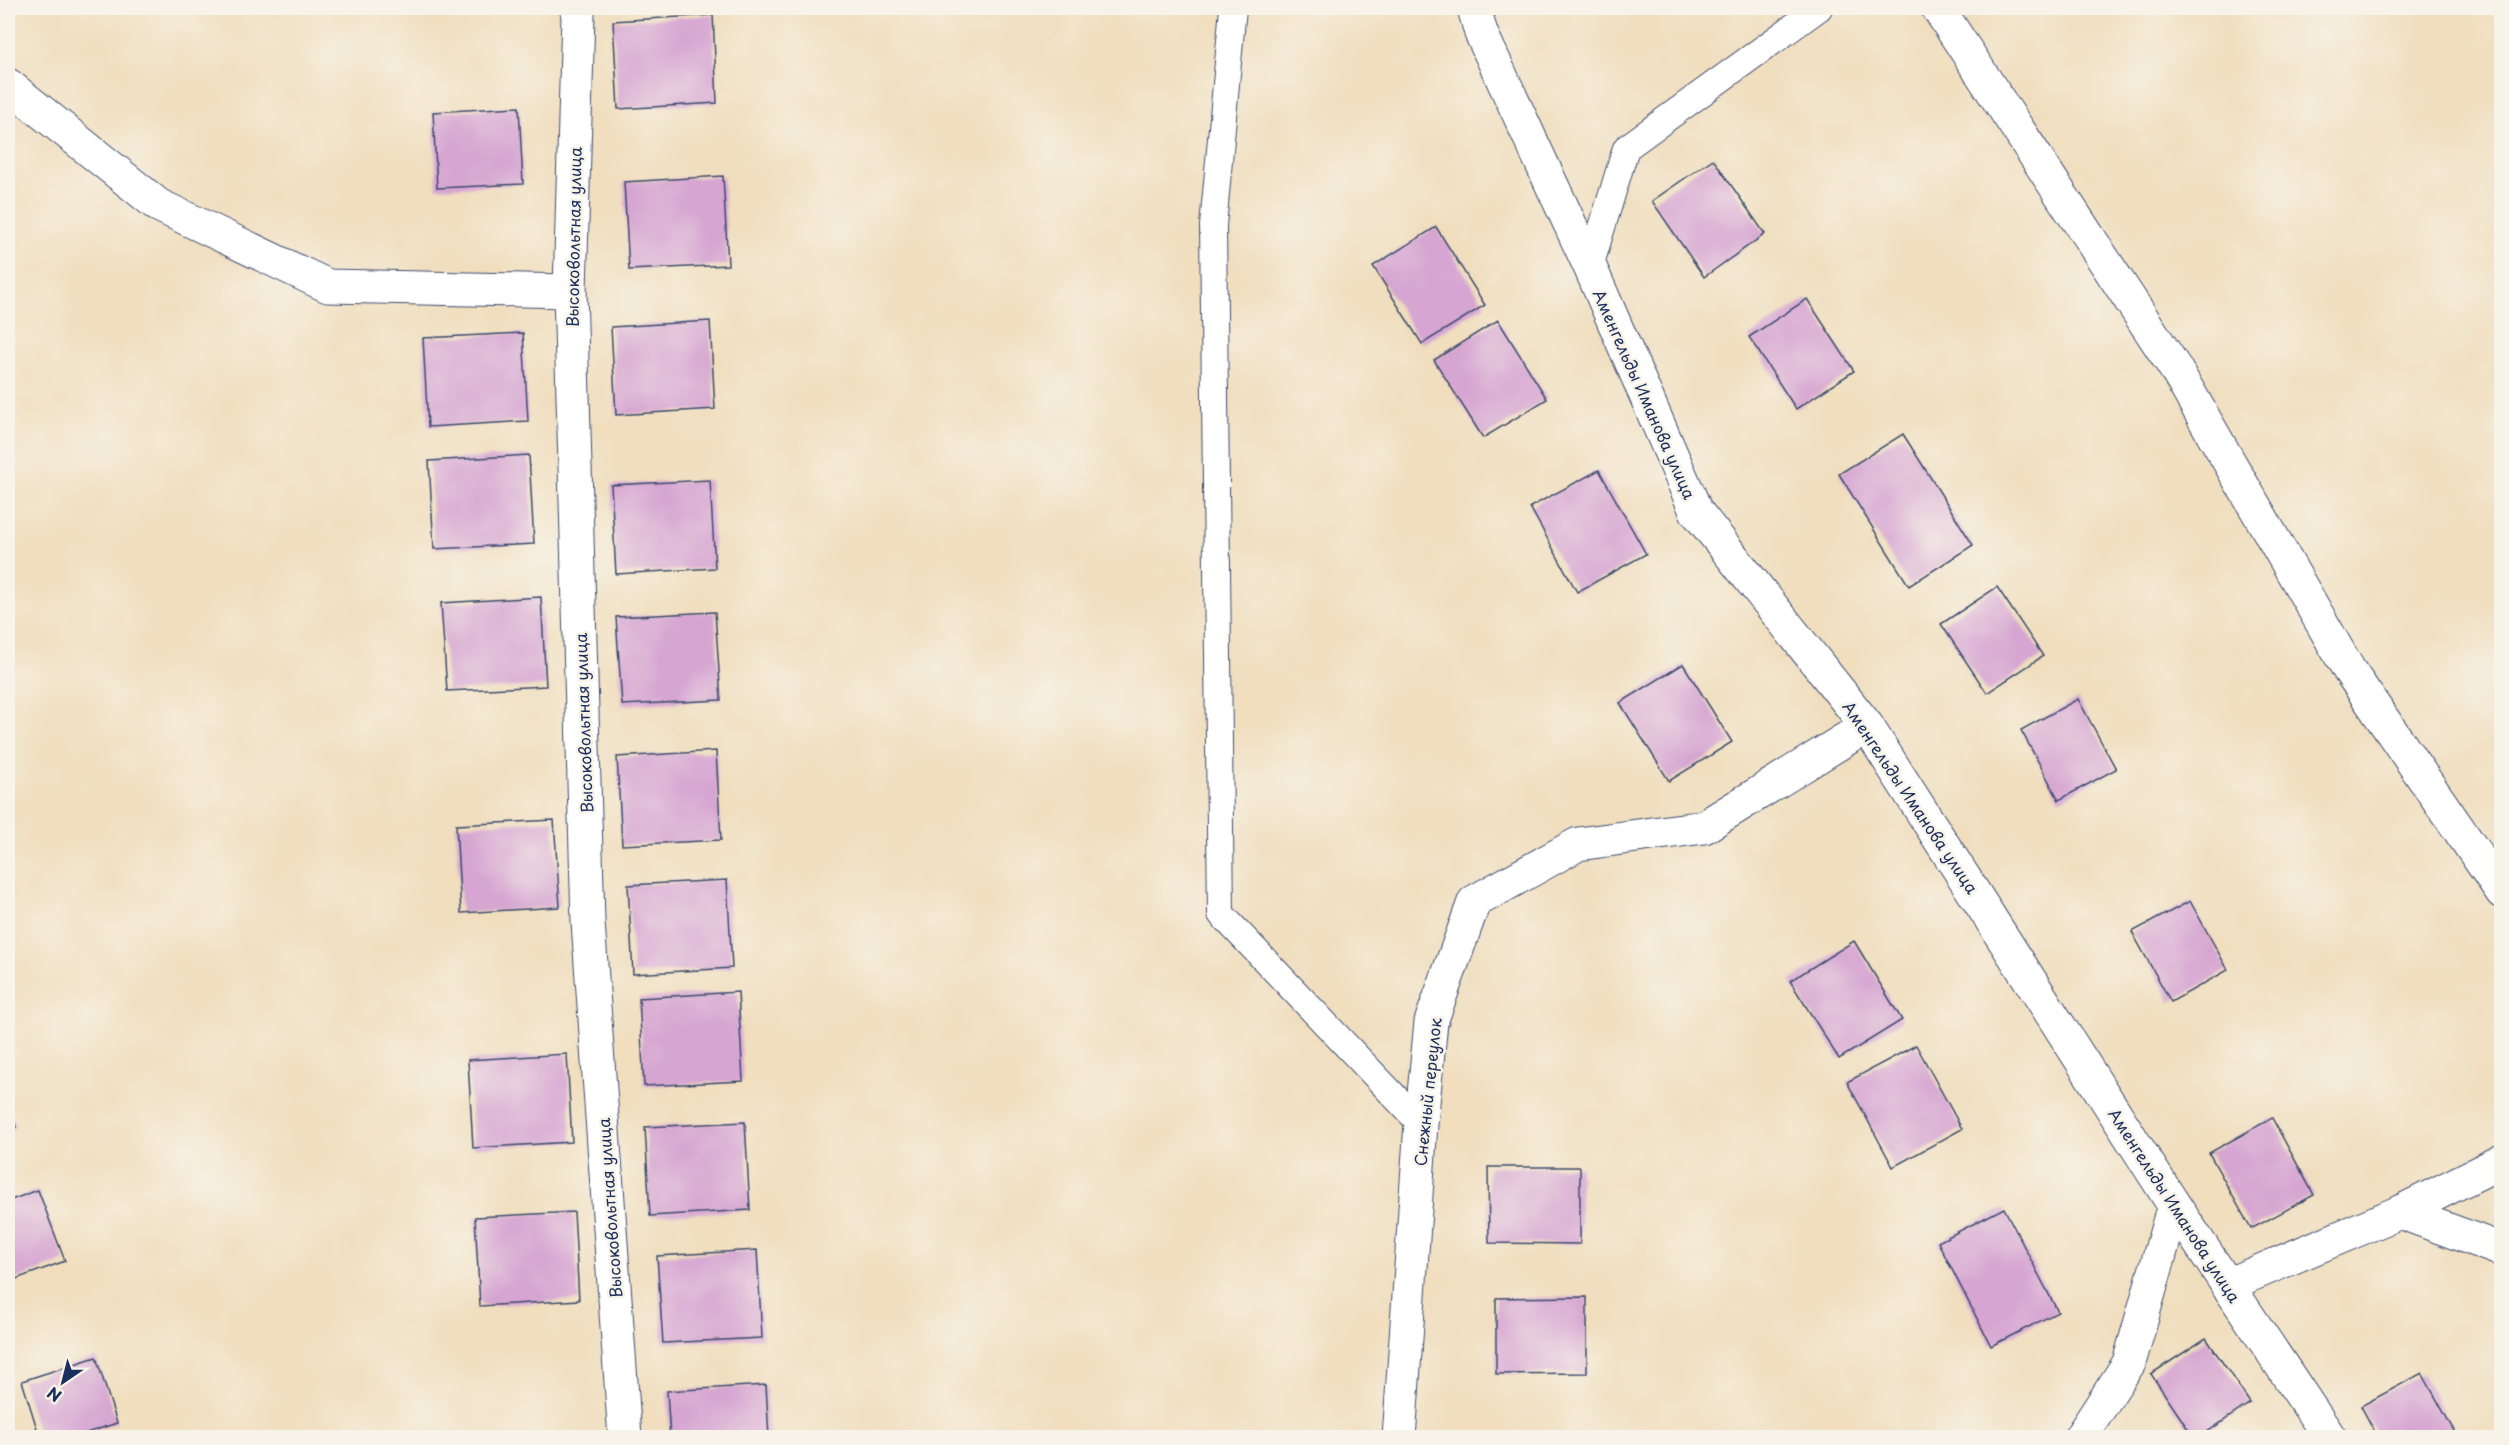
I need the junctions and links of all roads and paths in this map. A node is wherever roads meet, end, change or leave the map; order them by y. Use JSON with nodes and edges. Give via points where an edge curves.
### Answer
{"nodes":[{"id":1,"x":576,"y":8,"type":"edge"},
{"id":2,"x":1233,"y":8,"type":"edge"},
{"id":3,"x":1474,"y":8,"type":"edge"},
{"id":4,"x":1819,"y":8,"type":"edge"},
{"id":5,"x":1938,"y":8,"type":"edge"},
{"id":6,"x":8,"y":85,"type":"edge"},
{"id":7,"x":1590,"y":267,"type":"junction"},
{"id":8,"x":570,"y":291,"type":"junction"},
{"id":9,"x":1867,"y":726,"type":"junction"},
{"id":10,"x":2502,"y":892,"type":"edge"},
{"id":11,"x":1421,"y":1124,"type":"junction"},
{"id":12,"x":2502,"y":1161,"type":"edge"},
{"id":13,"x":2174,"y":1205,"type":"junction"},
{"id":14,"x":2400,"y":1212,"type":"junction"},
{"id":15,"x":2502,"y":1250,"type":"edge"},
{"id":16,"x":2227,"y":1285,"type":"junction"},
{"id":17,"x":625,"y":1437,"type":"edge"},
{"id":18,"x":1399,"y":1437,"type":"edge"},
{"id":19,"x":2080,"y":1437,"type":"edge"},
{"id":20,"x":2330,"y":1437,"type":"edge"}],
"edges":[{"from":1,"to":8,"type":"street","name":"Высоковольтная улица"},
{"from":2,"to":11,"type":"lane","via":[[1214,225],[1221,914]]},
{"from":3,"to":7,"type":"street","name":"Аменгельды Иманова улица","via":[[1481,33]]},
{"from":4,"to":7,"type":"lane","via":[[1626,148]]},
{"from":5,"to":10,"type":"street","via":[[2175,368],[2349,670]]},
{"from":6,"to":8,"type":"street","via":[[158,205],[328,286]]},
{"from":7,"to":9,"type":"street","name":"Аменгельды Иманова улица","via":[[1696,511]]},
{"from":8,"to":17,"type":"street","name":"Высоковольтная улица","via":[[588,922]]},
{"from":9,"to":11,"type":"street","name":"Снежный переулок","via":[[1704,828],[1578,844],[1474,902],[1431,1022]]},
{"from":9,"to":13,"type":"street","name":"Аменгельды Иманова улица"},
{"from":11,"to":18,"type":"street","name":"Снежный переулок"},
{"from":12,"to":14,"type":"street"},
{"from":13,"to":16,"type":"street","name":"Аменгельды Иманова улица"},
{"from":13,"to":19,"type":"street","via":[[2129,1363]]},
{"from":14,"to":15,"type":"street"},
{"from":14,"to":16,"type":"street"},
{"from":16,"to":20,"type":"street","name":"Аменгельды Иманова улица"}]}
